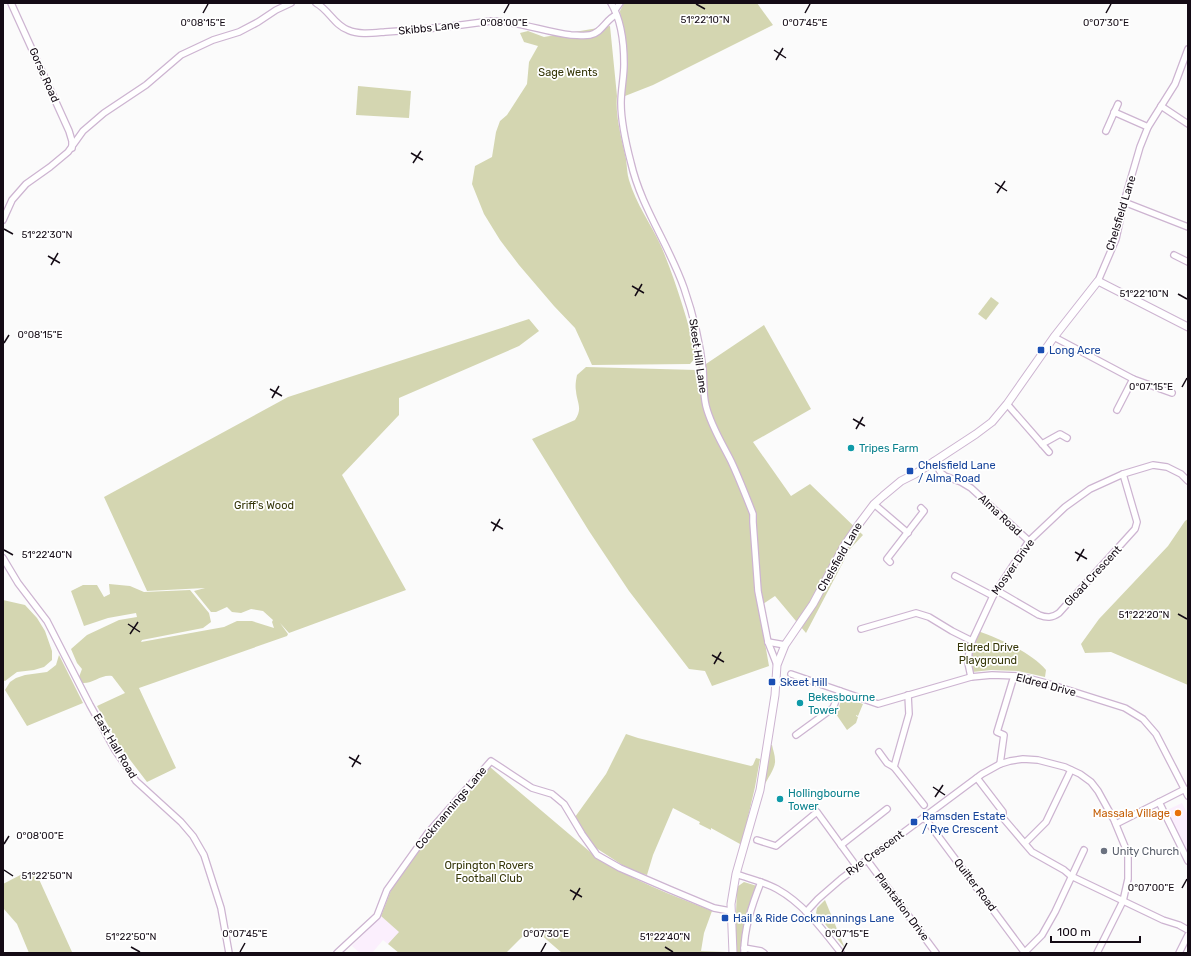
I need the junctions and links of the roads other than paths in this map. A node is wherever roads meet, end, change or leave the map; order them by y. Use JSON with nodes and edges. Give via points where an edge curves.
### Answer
{"nodes":[{"id":1,"x":11,"y":3,"type":"edge"},
{"id":2,"x":291,"y":3,"type":"edge"},
{"id":3,"x":316,"y":3,"type":"edge"},
{"id":4,"x":610,"y":3,"type":"edge"},
{"id":5,"x":620,"y":3,"type":"edge"},
{"id":6,"x":616,"y":12,"type":"junction"},
{"id":7,"x":1188,"y":49,"type":"edge"},
{"id":8,"x":1118,"y":104,"type":"dead end"},
{"id":9,"x":1161,"y":106,"type":"junction"},
{"id":10,"x":1114,"y":112,"type":"junction"},
{"id":11,"x":1188,"y":124,"type":"edge"},
{"id":12,"x":1148,"y":128,"type":"junction"},
{"id":13,"x":83,"y":131,"type":"junction"},
{"id":14,"x":1106,"y":131,"type":"dead end"},
{"id":15,"x":70,"y":134,"type":"junction"},
{"id":16,"x":72,"y":148,"type":"junction"},
{"id":17,"x":1124,"y":202,"type":"junction"},
{"id":18,"x":3,"y":220,"type":"edge"},
{"id":19,"x":1188,"y":227,"type":"edge"},
{"id":20,"x":1174,"y":256,"type":"dead end"},
{"id":21,"x":1188,"y":262,"type":"edge"},
{"id":22,"x":1098,"y":281,"type":"junction"},
{"id":23,"x":1188,"y":327,"type":"edge"},
{"id":24,"x":1054,"y":337,"type":"junction"},
{"id":25,"x":1133,"y":379,"type":"junction"},
{"id":26,"x":1172,"y":393,"type":"dead end"},
{"id":27,"x":1007,"y":404,"type":"junction"},
{"id":28,"x":1117,"y":410,"type":"dead end"},
{"id":29,"x":1067,"y":438,"type":"dead end"},
{"id":30,"x":1042,"y":444,"type":"junction"},
{"id":31,"x":1049,"y":452,"type":"dead end"},
{"id":32,"x":934,"y":461,"type":"junction"},
{"id":33,"x":1123,"y":474,"type":"junction"},
{"id":34,"x":1188,"y":481,"type":"edge"},
{"id":35,"x":874,"y":504,"type":"junction"},
{"id":36,"x":921,"y":508,"type":"dead end"},
{"id":37,"x":908,"y":533,"type":"junction"},
{"id":38,"x":1029,"y":542,"type":"junction"},
{"id":39,"x":3,"y":558,"type":"edge"},
{"id":40,"x":890,"y":562,"type":"dead end"},
{"id":41,"x":955,"y":576,"type":"dead end"},
{"id":42,"x":996,"y":590,"type":"junction"},
{"id":43,"x":992,"y":596,"type":"junction"},
{"id":44,"x":861,"y":629,"type":"dead end"},
{"id":45,"x":972,"y":641,"type":"junction"},
{"id":46,"x":768,"y":642,"type":"junction"},
{"id":47,"x":785,"y":645,"type":"junction"},
{"id":48,"x":778,"y":665,"type":"junction"},
{"id":49,"x":790,"y":674,"type":"dead end"},
{"id":50,"x":1014,"y":676,"type":"junction"},
{"id":51,"x":971,"y":677,"type":"junction"},
{"id":52,"x":840,"y":691,"type":"junction"},
{"id":53,"x":908,"y":695,"type":"junction"},
{"id":54,"x":796,"y":735,"type":"dead end"},
{"id":55,"x":879,"y":752,"type":"dead end"},
{"id":56,"x":1000,"y":764,"type":"junction"},
{"id":57,"x":894,"y":767,"type":"junction"},
{"id":58,"x":1071,"y":770,"type":"junction"},
{"id":59,"x":977,"y":778,"type":"junction"},
{"id":60,"x":1185,"y":789,"type":"junction"},
{"id":61,"x":1188,"y":796,"type":"edge"},
{"id":62,"x":1159,"y":802,"type":"junction"},
{"id":63,"x":924,"y":805,"type":"dead end"},
{"id":64,"x":887,"y":809,"type":"dead end"},
{"id":65,"x":924,"y":817,"type":"junction"},
{"id":66,"x":1116,"y":824,"type":"junction"},
{"id":67,"x":758,"y":840,"type":"dead end"},
{"id":68,"x":1024,"y":843,"type":"junction"},
{"id":69,"x":841,"y":845,"type":"junction"},
{"id":70,"x":1084,"y":850,"type":"dead end"},
{"id":71,"x":867,"y":860,"type":"junction"},
{"id":72,"x":1188,"y":861,"type":"edge"},
{"id":73,"x":857,"y":867,"type":"junction"},
{"id":74,"x":736,"y":874,"type":"junction"},
{"id":75,"x":1071,"y":876,"type":"junction"},
{"id":76,"x":761,"y":882,"type":"junction"},
{"id":77,"x":1123,"y":901,"type":"junction"},
{"id":78,"x":730,"y":911,"type":"junction"},
{"id":79,"x":806,"y":912,"type":"junction"},
{"id":80,"x":1188,"y":930,"type":"edge"},
{"id":81,"x":1188,"y":935,"type":"edge"},
{"id":82,"x":744,"y":950,"type":"edge"},
{"id":83,"x":229,"y":953,"type":"edge"},
{"id":84,"x":337,"y":953,"type":"edge"},
{"id":85,"x":733,"y":953,"type":"edge"},
{"id":86,"x":764,"y":953,"type":"edge"},
{"id":87,"x":841,"y":953,"type":"edge"},
{"id":88,"x":936,"y":953,"type":"edge"},
{"id":89,"x":1025,"y":953,"type":"edge"},
{"id":90,"x":1097,"y":953,"type":"edge"},
{"id":91,"x":1179,"y":953,"type":"edge"}],
"edges":[{"from":1,"to":15,"type":"street","name":"Gorse Road"},
{"from":2,"to":13,"type":"street","via":[[239,32],[213,40],[181,55],[146,85],[104,113]]},
{"from":3,"to":6,"type":"street","name":"Skibbs Lane","via":[[340,26],[349,31],[363,33],[499,21],[546,31],[590,35],[601,29]]},
{"from":4,"to":6,"type":"street","name":"Skeet Hill Lane"},
{"from":5,"to":6,"type":"street","name":"Skibbs Lane"},
{"from":6,"to":46,"type":"street","name":"Skeet Hill Lane","via":[[623,38],[621,104],[630,162],[639,190],[678,272],[690,306],[703,370],[706,407],[753,514],[758,591]]},
{"from":7,"to":9,"type":"street","name":"Chelsfield Lane","via":[[1175,84]]},
{"from":8,"to":10,"type":"street"},
{"from":9,"to":11,"type":"street"},
{"from":9,"to":12,"type":"street","name":"Chelsfield Lane"},
{"from":10,"to":12,"type":"street"},
{"from":10,"to":14,"type":"street"},
{"from":12,"to":17,"type":"street","name":"Chelsfield Lane"},
{"from":13,"to":15,"type":"street"},
{"from":13,"to":16,"type":"street"},
{"from":15,"to":16,"type":"street","name":"Gorse Road"},
{"from":16,"to":18,"type":"street","via":[[50,168],[26,184],[12,200]]},
{"from":17,"to":19,"type":"street"},
{"from":17,"to":22,"type":"street","name":"Chelsfield Lane","via":[[1116,239]]},
{"from":20,"to":21,"type":"street"},
{"from":22,"to":23,"type":"street"},
{"from":22,"to":24,"type":"street","name":"Chelsfield Lane"},
{"from":24,"to":25,"type":"street"},
{"from":24,"to":27,"type":"street","name":"Chelsfield Lane"},
{"from":25,"to":26,"type":"street"},
{"from":25,"to":28,"type":"street"},
{"from":27,"to":30,"type":"street"},
{"from":27,"to":32,"type":"street","name":"Chelsfield Lane","via":[[992,422]]},
{"from":29,"to":30,"type":"street","via":[[1060,434]]},
{"from":30,"to":31,"type":"street"},
{"from":32,"to":35,"type":"street","name":"Chelsfield Lane","via":[[901,481]]},
{"from":32,"to":38,"type":"street","name":"Alma Road","via":[[941,473],[971,488]]},
{"from":33,"to":34,"type":"street","name":"Mosyer Drive","via":[[1153,465],[1167,467]]},
{"from":33,"to":38,"type":"street","name":"Mosyer Drive","via":[[1090,489],[1065,507]]},
{"from":33,"to":42,"type":"street","name":"Gload Crescent","via":[[1136,522],[1135,529],[1059,613],[1046,618]]},
{"from":35,"to":37,"type":"street"},
{"from":35,"to":47,"type":"street","name":"Chelsfield Lane","via":[[844,546],[813,604]]},
{"from":36,"to":37,"type":"street","via":[[924,511]]},
{"from":37,"to":40,"type":"street","via":[[887,559]]},
{"from":38,"to":42,"type":"street","name":"Mosyer Drive"},
{"from":39,"to":83,"type":"street","name":"East Hall Road","via":[[18,583],[47,621],[90,705],[136,781],[181,822],[204,855],[221,908]]},
{"from":41,"to":43,"type":"street"},
{"from":42,"to":43,"type":"street","name":"Mosyer Drive"},
{"from":43,"to":45,"type":"street","name":"Mosyer Drive"},
{"from":44,"to":45,"type":"street","via":[[916,613],[929,617]]},
{"from":45,"to":51,"type":"street","name":"Mosyer Drive","via":[[968,663]]},
{"from":46,"to":47,"type":"street"},
{"from":46,"to":48,"type":"street","name":"Skeet Hill Lane"},
{"from":47,"to":48,"type":"street","name":"Chelsfield Lane"},
{"from":48,"to":74,"type":"street","name":"Chelsfield Lane","via":[[760,790]]},
{"from":49,"to":52,"type":"street","name":"Eldred Drive"},
{"from":50,"to":51,"type":"street","name":"Eldred Drive"},
{"from":50,"to":56,"type":"street","via":[[997,732],[1004,735]]},
{"from":50,"to":60,"type":"street","name":"Eldred Drive","via":[[1046,683],[1125,708],[1143,719],[1156,734]]},
{"from":51,"to":53,"type":"street","name":"Eldred Drive"},
{"from":52,"to":53,"type":"street","name":"Eldred Drive","via":[[878,704]]},
{"from":52,"to":54,"type":"street","via":[[833,708]]},
{"from":53,"to":57,"type":"street","via":[[908,714]]},
{"from":55,"to":57,"type":"street","via":[[887,763]]},
{"from":56,"to":58,"type":"street","name":"Rye Crescent","via":[[1029,759]]},
{"from":56,"to":59,"type":"street","name":"Rye Crescent"},
{"from":57,"to":63,"type":"street"},
{"from":58,"to":66,"type":"street","name":"Rye Crescent","via":[[1084,776],[1094,787]]},
{"from":58,"to":68,"type":"street","via":[[1046,822]]},
{"from":59,"to":65,"type":"street","name":"Rye Crescent"},
{"from":59,"to":68,"type":"street","via":[[1003,812],[1003,818]]},
{"from":60,"to":61,"type":"street","name":"Eldred Drive"},
{"from":60,"to":62,"type":"street"},
{"from":62,"to":66,"type":"street"},
{"from":62,"to":72,"type":"street"},
{"from":64,"to":69,"type":"street"},
{"from":65,"to":71,"type":"street","name":"Rye Crescent"},
{"from":65,"to":89,"type":"street","name":"Quilter Road"},
{"from":66,"to":77,"type":"street","name":"Rye Crescent","via":[[1128,854],[1128,879]]},
{"from":67,"to":69,"type":"street","via":[[776,846],[817,812]]},
{"from":68,"to":75,"type":"street","via":[[1032,852]]},
{"from":69,"to":73,"type":"street"},
{"from":70,"to":75,"type":"street"},
{"from":71,"to":73,"type":"street","name":"Rye Crescent"},
{"from":71,"to":88,"type":"street","name":"Plantation Drive"},
{"from":73,"to":79,"type":"street","name":"Rye Crescent","via":[[826,891]]},
{"from":74,"to":76,"type":"street"},
{"from":74,"to":78,"type":"street","name":"Chelsfield Lane"},
{"from":75,"to":77,"type":"street"},
{"from":75,"to":89,"type":"street","via":[[1042,935]]},
{"from":76,"to":79,"type":"street","via":[[786,895]]},
{"from":76,"to":82,"type":"street","via":[[750,910]]},
{"from":77,"to":80,"type":"street"},
{"from":77,"to":90,"type":"street","name":"Rye Crescent"},
{"from":78,"to":84,"type":"street","name":"Cockmannings Lane","via":[[714,908],[678,893],[620,868],[597,855],[564,804],[552,794],[532,788],[490,761],[427,834],[387,890],[377,916]]},
{"from":78,"to":85,"type":"street","name":"Chelsfield Lane"},
{"from":79,"to":87,"type":"street"},
{"from":81,"to":91,"type":"street"},
{"from":82,"to":86,"type":"street"}]}
